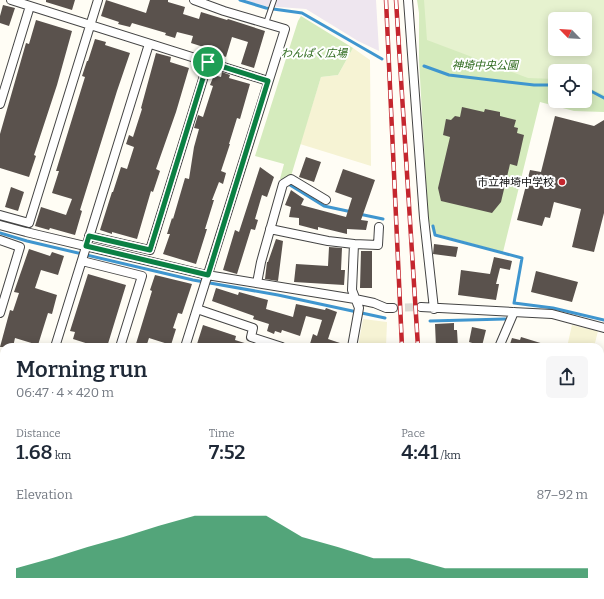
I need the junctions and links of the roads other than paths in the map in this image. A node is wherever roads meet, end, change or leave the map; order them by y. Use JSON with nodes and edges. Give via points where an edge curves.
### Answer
{"nodes":[{"id":1,"x":11,"y":0,"type":"edge"},
{"id":2,"x":98,"y":0,"type":"edge"},
{"id":3,"x":194,"y":0,"type":"edge"},
{"id":4,"x":408,"y":0,"type":"edge"},
{"id":5,"x":273,"y":2,"type":"edge"},
{"id":6,"x":30,"y":6,"type":"junction"},
{"id":7,"x":266,"y":23,"type":"junction"},
{"id":8,"x":90,"y":25,"type":"junction"},
{"id":9,"x":149,"y":44,"type":"junction"},
{"id":10,"x":208,"y":62,"type":"junction"},
{"id":11,"x":268,"y":81,"type":"junction"},
{"id":12,"x":0,"y":104,"type":"edge"},
{"id":13,"x":326,"y":200,"type":"dead end"},
{"id":14,"x":0,"y":215,"type":"edge"},
{"id":15,"x":0,"y":225,"type":"edge"},
{"id":16,"x":379,"y":227,"type":"dead end"},
{"id":17,"x":270,"y":229,"type":"junction"},
{"id":18,"x":89,"y":236,"type":"junction"},
{"id":19,"x":0,"y":240,"type":"edge"},
{"id":20,"x":354,"y":244,"type":"junction"},
{"id":21,"x":86,"y":248,"type":"junction"},
{"id":22,"x":82,"y":261,"type":"junction"},
{"id":23,"x":206,"y":280,"type":"junction"},
{"id":24,"x":257,"y":283,"type":"junction"},
{"id":25,"x":355,"y":299,"type":"junction"},
{"id":26,"x":421,"y":307,"type":"tunnel mouth"},
{"id":27,"x":393,"y":308,"type":"tunnel mouth"},
{"id":28,"x":197,"y":309,"type":"junction"},
{"id":29,"x":434,"y":309,"type":"junction"},
{"id":30,"x":514,"y":312,"type":"junction"},
{"id":31,"x":0,"y":313,"type":"edge"},
{"id":32,"x":604,"y":328,"type":"edge"},
{"id":33,"x":56,"y":343,"type":"edge"},
{"id":34,"x":121,"y":343,"type":"edge"},
{"id":35,"x":186,"y":343,"type":"edge"},
{"id":36,"x":270,"y":343,"type":"edge"},
{"id":37,"x":353,"y":343,"type":"edge"},
{"id":38,"x":501,"y":343,"type":"edge"}],
"edges":[{"from":1,"to":6,"type":"street"},
{"from":2,"to":8,"type":"street"},
{"from":3,"to":7,"type":"street"},
{"from":4,"to":29,"type":"street","via":[[424,218]]},
{"from":5,"to":7,"type":"lane"},
{"from":6,"to":8,"type":"street"},
{"from":6,"to":12,"type":"street"},
{"from":7,"to":11,"type":"street","via":[[285,29]]},
{"from":8,"to":9,"type":"street"},
{"from":8,"to":14,"type":"street","via":[[29,223]]},
{"from":9,"to":10,"type":"street"},
{"from":9,"to":18,"type":"street"},
{"from":10,"to":11,"type":"street"},
{"from":10,"to":18,"type":"street","via":[[150,250]]},
{"from":11,"to":23,"type":"street"},
{"from":13,"to":17,"type":"street","via":[[291,178],[283,184]]},
{"from":15,"to":21,"type":"street"},
{"from":16,"to":20,"type":"street","via":[[378,245]]},
{"from":17,"to":20,"type":"street"},
{"from":17,"to":24,"type":"street"},
{"from":18,"to":21,"type":"street"},
{"from":19,"to":31,"type":"street","via":[[20,247]]},
{"from":20,"to":25,"type":"street","via":[[352,290]]},
{"from":21,"to":22,"type":"street"},
{"from":21,"to":23,"type":"street"},
{"from":22,"to":33,"type":"street"},
{"from":22,"to":34,"type":"street","via":[[142,276]]},
{"from":23,"to":24,"type":"street"},
{"from":23,"to":28,"type":"street"},
{"from":24,"to":25,"type":"street"},
{"from":25,"to":27,"type":"street"},
{"from":25,"to":37,"type":"street","via":[[358,312]]},
{"from":26,"to":29,"type":"street"},
{"from":28,"to":35,"type":"street"},
{"from":28,"to":36,"type":"street","via":[[253,328],[251,337]]},
{"from":29,"to":30,"type":"street"},
{"from":30,"to":32,"type":"street","via":[[552,314]]},
{"from":30,"to":38,"type":"street"}]}
